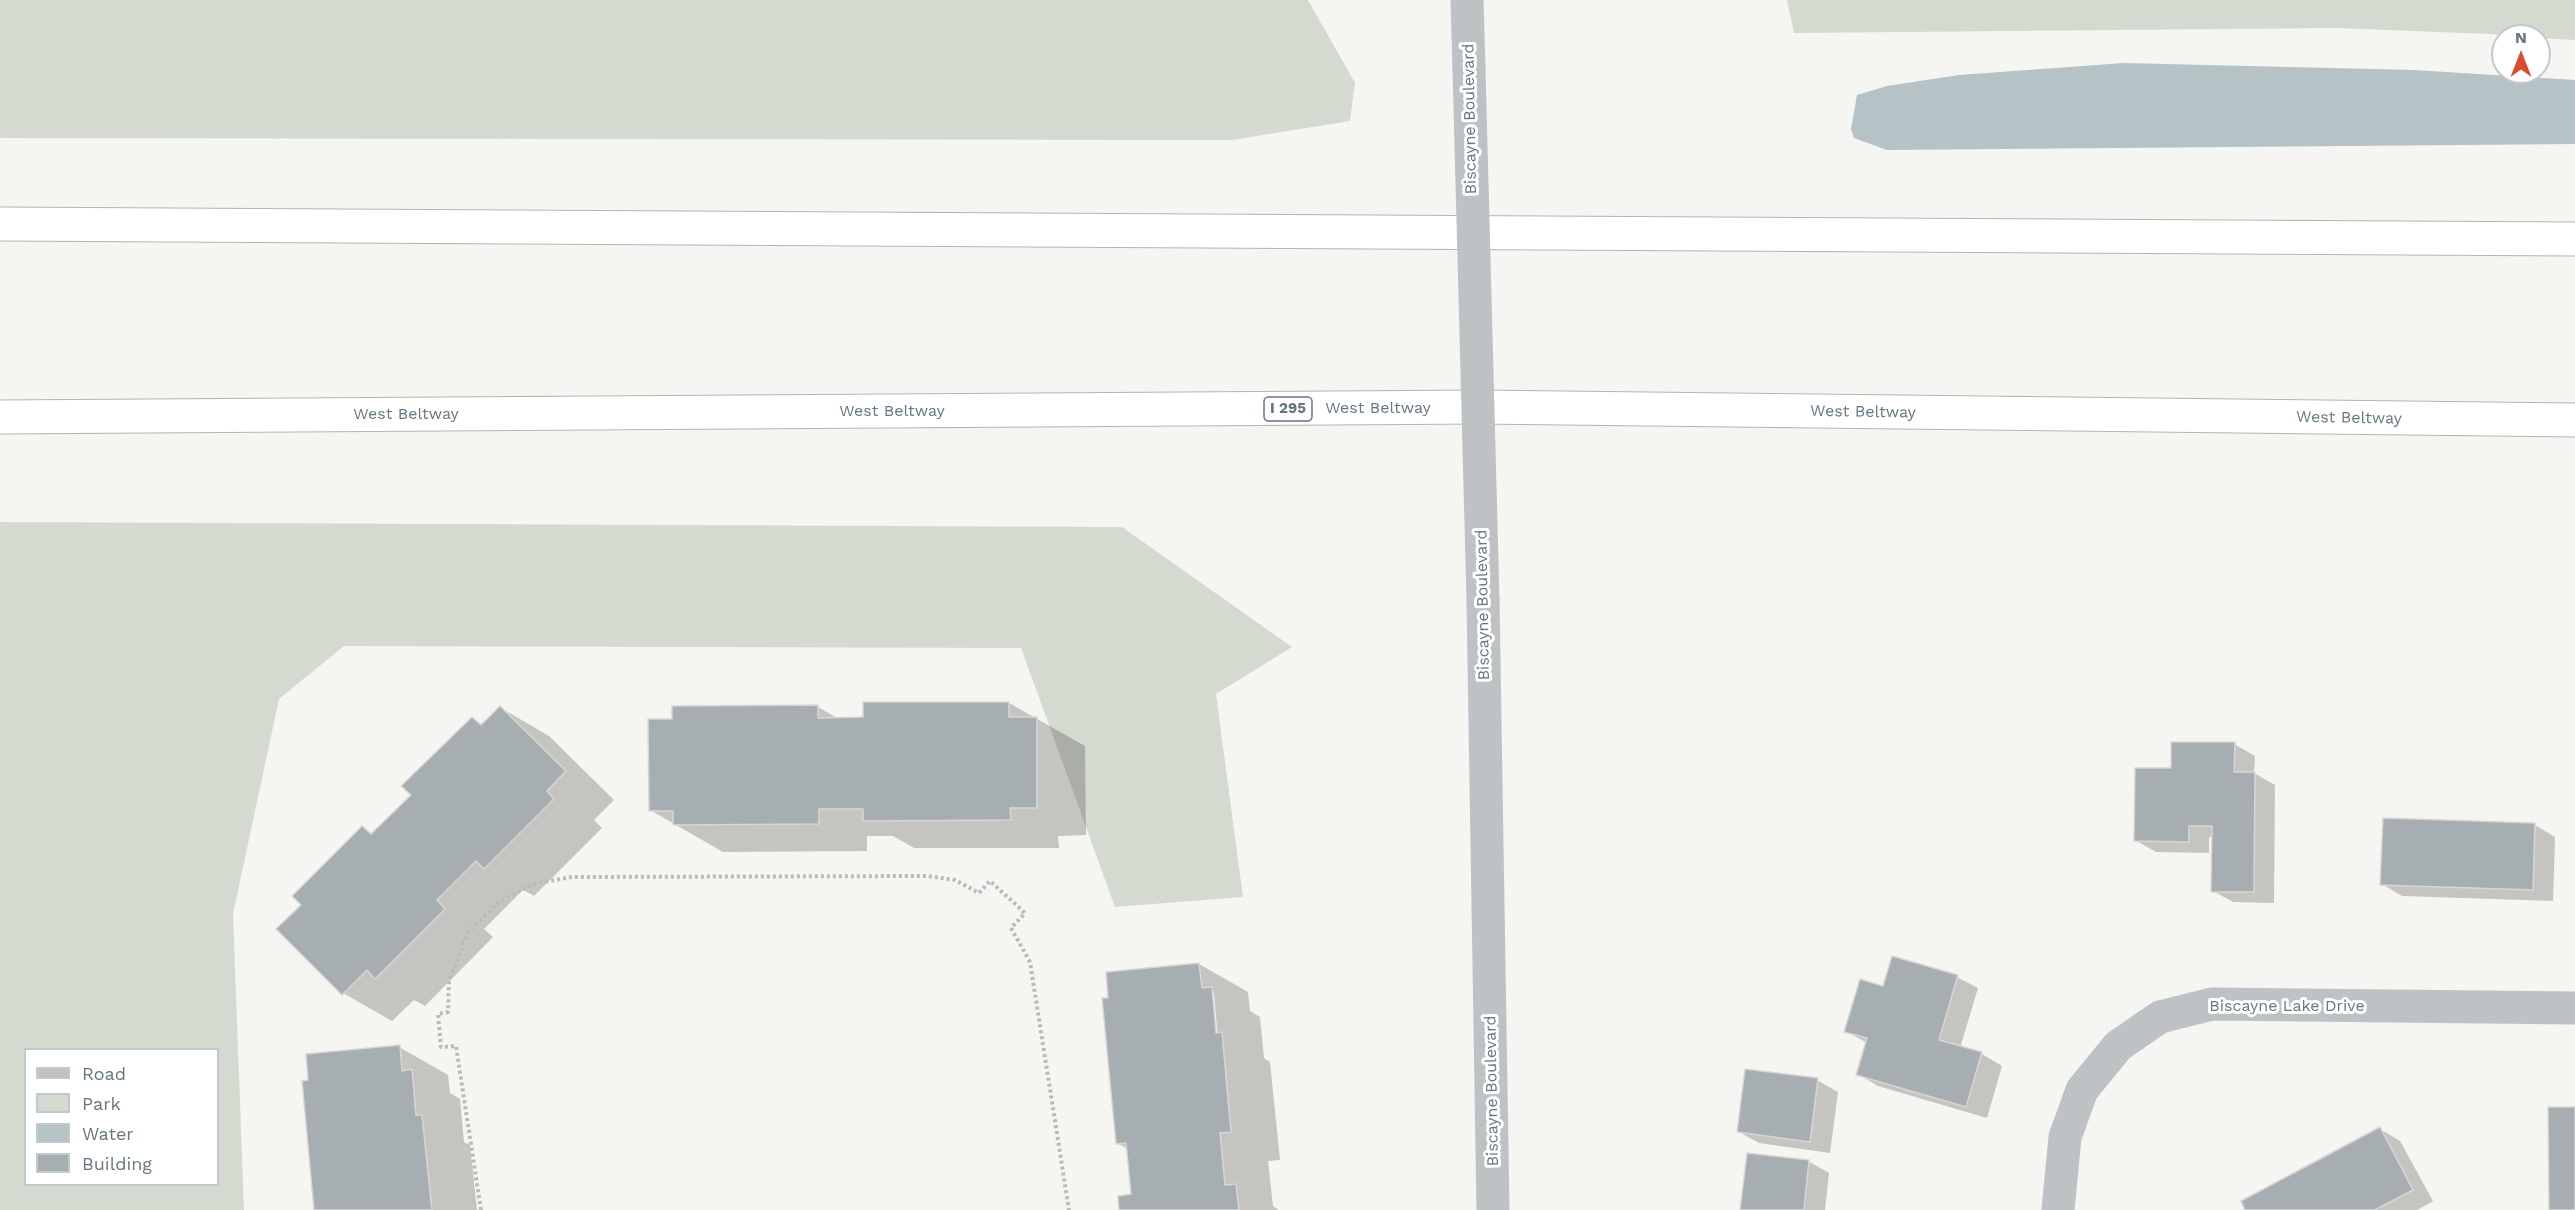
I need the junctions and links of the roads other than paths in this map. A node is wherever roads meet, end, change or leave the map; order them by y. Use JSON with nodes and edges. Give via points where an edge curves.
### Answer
{"nodes":[{"id":1,"x":1467,"y":0,"type":"edge"},
{"id":2,"x":0,"y":224,"type":"edge"},
{"id":3,"x":2575,"y":239,"type":"edge"},
{"id":4,"x":0,"y":417,"type":"edge"},
{"id":5,"x":2575,"y":420,"type":"edge"},
{"id":6,"x":2575,"y":1008,"type":"edge"},
{"id":7,"x":1493,"y":1210,"type":"edge"},
{"id":8,"x":2058,"y":1210,"type":"edge"}],
"edges":[{"from":1,"to":7,"type":"street","name":"Biscayne Boulevard","bridge":true,"via":[[1483,600]]},
{"from":2,"to":3,"type":"highway"},
{"from":4,"to":5,"type":"highway","name":"West Beltway","number":"I 295","via":[[1479,407]]},
{"from":6,"to":8,"type":"street","name":"Biscayne Lake Drive","via":[[2212,1004],[2160,1017],[2118,1046],[2082,1090],[2065,1137]]}]}
